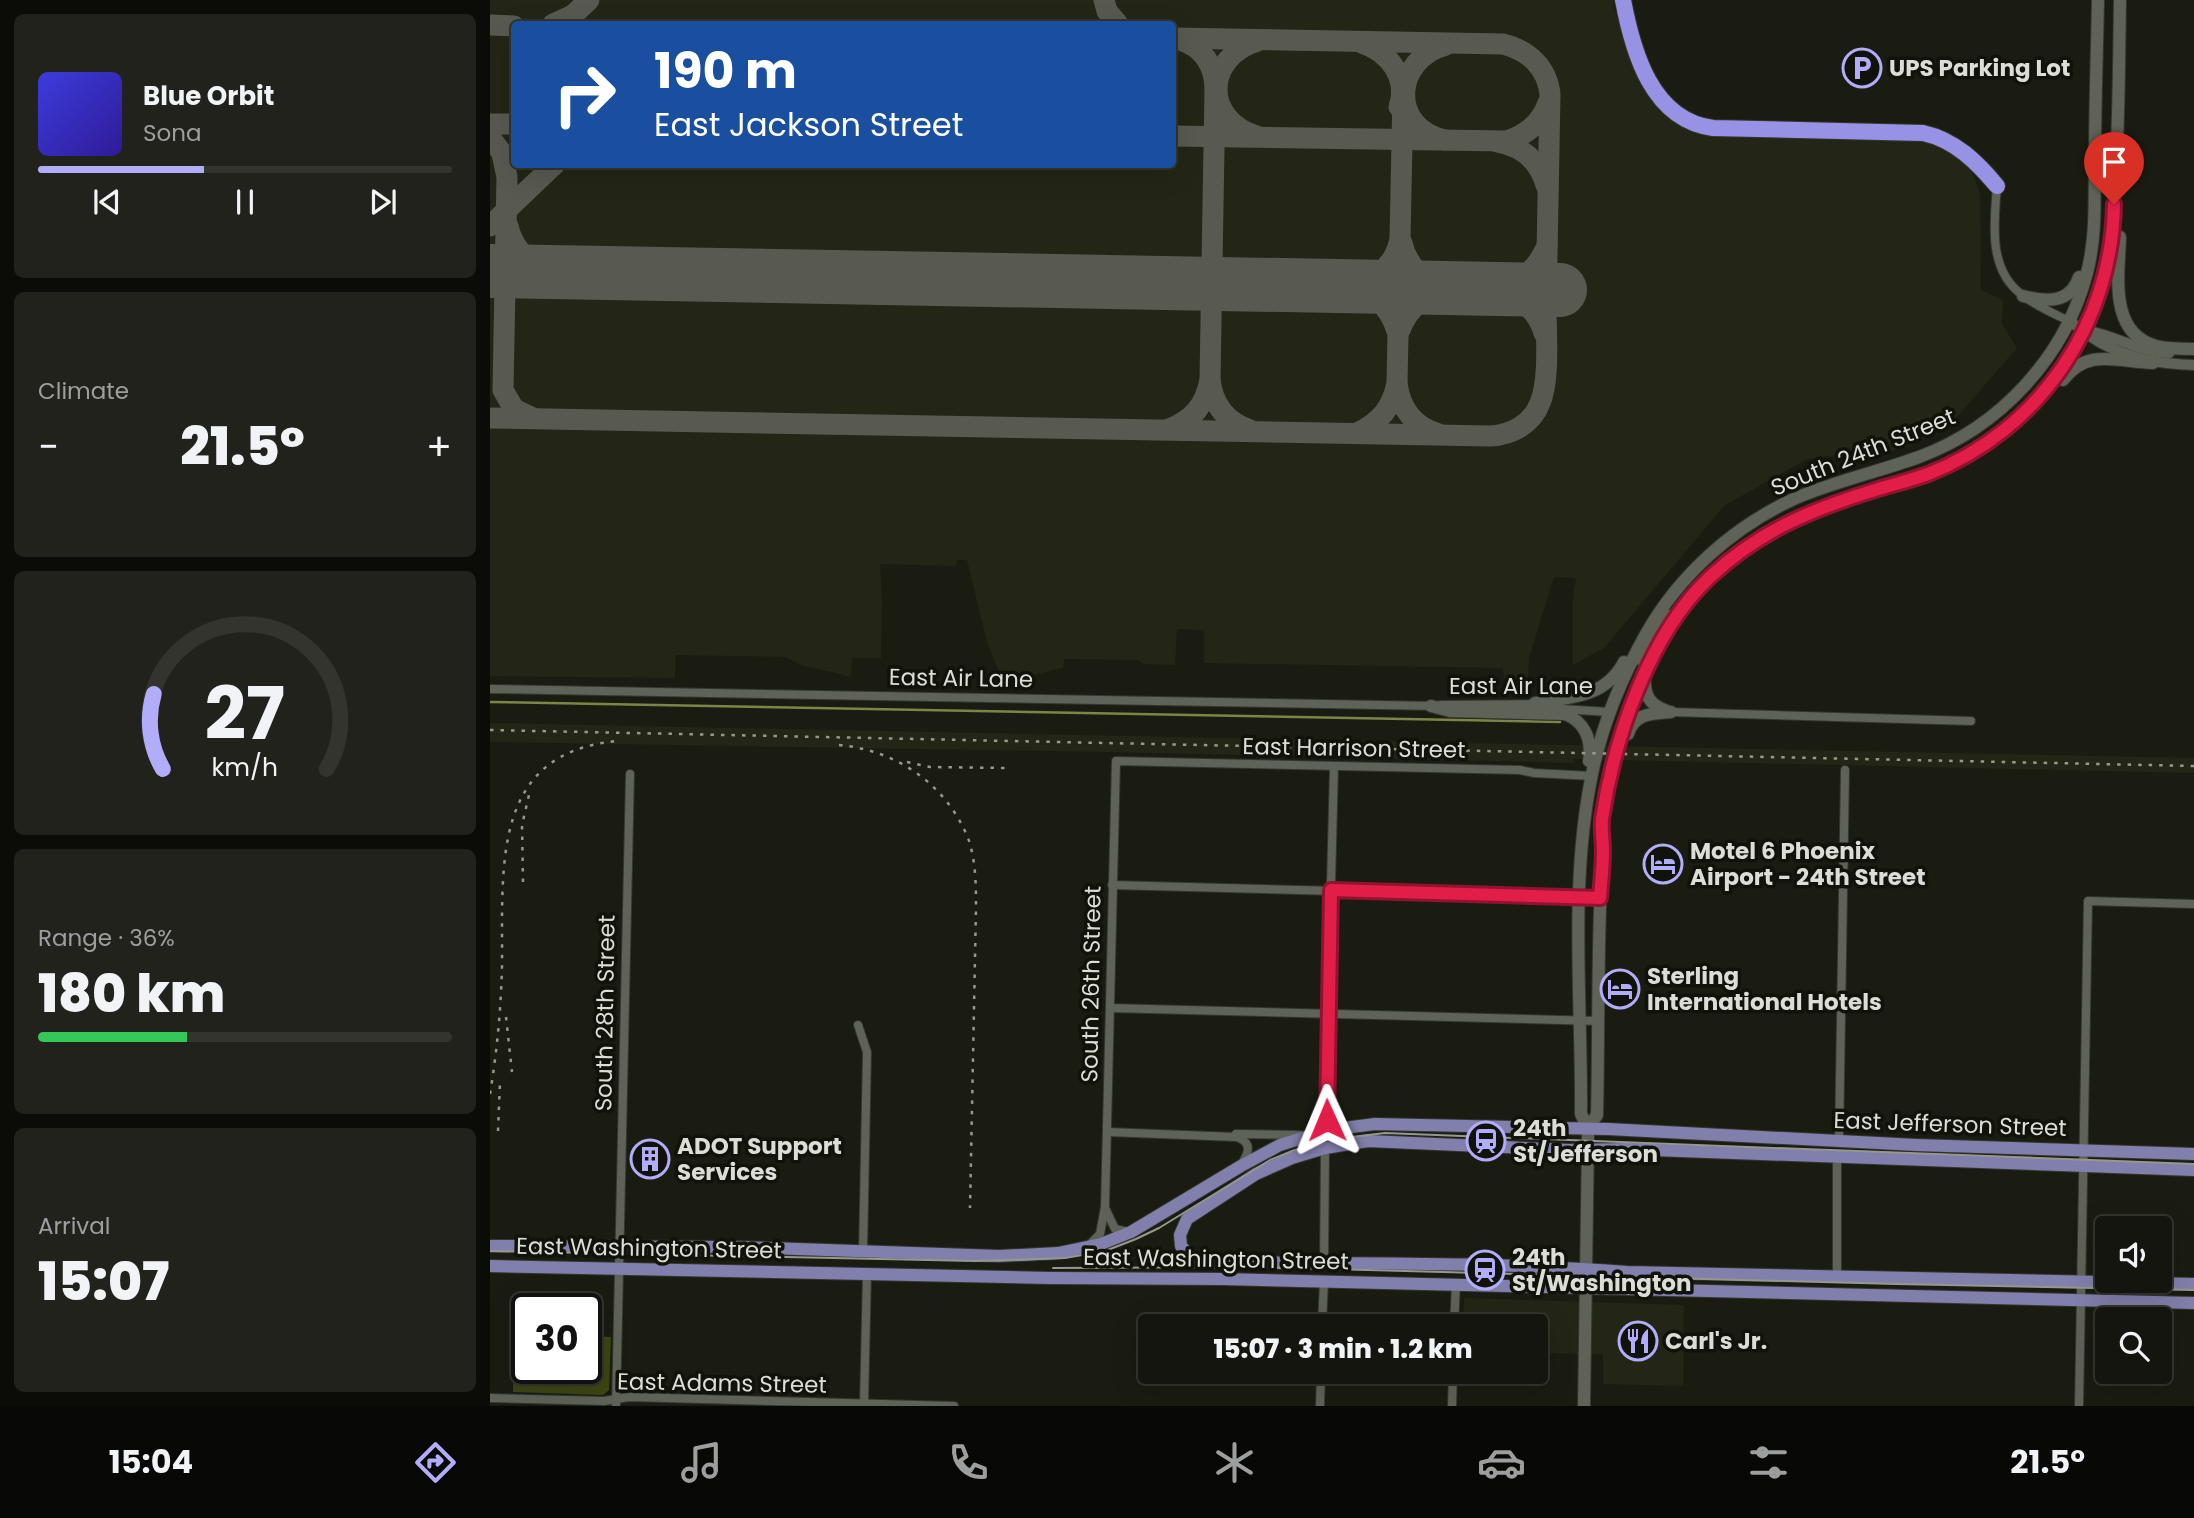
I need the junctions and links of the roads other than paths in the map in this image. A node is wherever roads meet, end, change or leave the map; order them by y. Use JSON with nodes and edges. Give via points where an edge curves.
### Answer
{"nodes":[{"id":1,"x":1623,"y":0,"type":"edge"},
{"id":2,"x":2098,"y":0,"type":"edge"},
{"id":3,"x":2120,"y":0,"type":"edge"},
{"id":4,"x":2117,"y":158,"type":"junction"},
{"id":5,"x":2095,"y":159,"type":"junction"},
{"id":6,"x":1997,"y":186,"type":"joint"},
{"id":7,"x":2023,"y":296,"type":"junction"},
{"id":8,"x":2069,"y":321,"type":"junction"},
{"id":9,"x":2085,"y":330,"type":"junction"},
{"id":10,"x":2194,"y":351,"type":"edge"},
{"id":11,"x":2153,"y":363,"type":"junction"},
{"id":12,"x":2194,"y":365,"type":"edge"},
{"id":13,"x":2011,"y":425,"type":"junction"},
{"id":14,"x":1686,"y":578,"type":"junction"},
{"id":15,"x":1703,"y":584,"type":"junction"},
{"id":16,"x":1645,"y":675,"type":"junction"},
{"id":17,"x":490,"y":689,"type":"edge"},
{"id":18,"x":1535,"y":704,"type":"junction"},
{"id":19,"x":1431,"y":706,"type":"junction"},
{"id":20,"x":1611,"y":710,"type":"junction"},
{"id":21,"x":1671,"y":712,"type":"junction"},
{"id":22,"x":1971,"y":721,"type":"dead end"},
{"id":23,"x":1116,"y":761,"type":"joint"},
{"id":24,"x":1334,"y":767,"type":"junction"},
{"id":25,"x":1845,"y":769,"type":"dead end"},
{"id":26,"x":630,"y":774,"type":"dead end"},
{"id":27,"x":1589,"y":776,"type":"junction"},
{"id":28,"x":1602,"y":821,"type":"junction"},
{"id":29,"x":1603,"y":850,"type":"junction"},
{"id":30,"x":1112,"y":885,"type":"junction"},
{"id":31,"x":1331,"y":890,"type":"junction"},
{"id":32,"x":1579,"y":898,"type":"junction"},
{"id":33,"x":1600,"y":898,"type":"junction"},
{"id":34,"x":2194,"y":904,"type":"edge"},
{"id":35,"x":1110,"y":1007,"type":"junction"},
{"id":36,"x":1328,"y":1013,"type":"junction"},
{"id":37,"x":1581,"y":1021,"type":"junction"},
{"id":38,"x":1599,"y":1021,"type":"junction"},
{"id":39,"x":858,"y":1025,"type":"dead end"},
{"id":40,"x":1588,"y":1128,"type":"junction"},
{"id":41,"x":1328,"y":1130,"type":"junction"},
{"id":42,"x":1108,"y":1132,"type":"junction"},
{"id":43,"x":1705,"y":1134,"type":"junction"},
{"id":44,"x":1226,"y":1135,"type":"junction"},
{"id":45,"x":1306,"y":1136,"type":"junction"},
{"id":46,"x":1839,"y":1140,"type":"junction"},
{"id":47,"x":1325,"y":1148,"type":"junction"},
{"id":48,"x":1588,"y":1150,"type":"junction"},
{"id":49,"x":2083,"y":1151,"type":"junction"},
{"id":50,"x":2194,"y":1154,"type":"edge"},
{"id":51,"x":1798,"y":1156,"type":"junction"},
{"id":52,"x":1838,"y":1157,"type":"junction"},
{"id":53,"x":1241,"y":1166,"type":"junction"},
{"id":54,"x":2083,"y":1167,"type":"junction"},
{"id":55,"x":2194,"y":1170,"type":"edge"},
{"id":56,"x":1227,"y":1192,"type":"junction"},
{"id":57,"x":1105,"y":1207,"type":"junction"},
{"id":58,"x":1131,"y":1232,"type":"junction"},
{"id":59,"x":1180,"y":1241,"type":"joint"},
{"id":60,"x":490,"y":1246,"type":"edge"},
{"id":61,"x":1087,"y":1247,"type":"junction"},
{"id":62,"x":620,"y":1250,"type":"junction"},
{"id":63,"x":863,"y":1252,"type":"junction"},
{"id":64,"x":999,"y":1256,"type":"joint"},
{"id":65,"x":1269,"y":1262,"type":"junction"},
{"id":66,"x":1324,"y":1263,"type":"junction"},
{"id":67,"x":490,"y":1266,"type":"edge"},
{"id":68,"x":1586,"y":1268,"type":"junction"},
{"id":69,"x":620,"y":1269,"type":"junction"},
{"id":70,"x":867,"y":1273,"type":"junction"},
{"id":71,"x":1836,"y":1276,"type":"junction"},
{"id":72,"x":1134,"y":1277,"type":"junction"},
{"id":73,"x":1858,"y":1277,"type":"junction"},
{"id":74,"x":1324,"y":1281,"type":"junction"},
{"id":75,"x":2082,"y":1282,"type":"junction"},
{"id":76,"x":1456,"y":1284,"type":"junction"},
{"id":77,"x":2194,"y":1284,"type":"edge"},
{"id":78,"x":1585,"y":1288,"type":"junction"},
{"id":79,"x":1941,"y":1297,"type":"junction"},
{"id":80,"x":2081,"y":1301,"type":"junction"},
{"id":81,"x":2194,"y":1303,"type":"edge"},
{"id":82,"x":1323,"y":1314,"type":"edge"},
{"id":83,"x":1455,"y":1314,"type":"edge"},
{"id":84,"x":1321,"y":1384,"type":"edge"},
{"id":85,"x":1453,"y":1384,"type":"edge"},
{"id":86,"x":490,"y":1398,"type":"edge"},
{"id":87,"x":616,"y":1402,"type":"edge"},
{"id":88,"x":864,"y":1404,"type":"junction"},
{"id":89,"x":954,"y":1406,"type":"edge"},
{"id":90,"x":1320,"y":1406,"type":"edge"},
{"id":91,"x":1452,"y":1406,"type":"edge"},
{"id":92,"x":1584,"y":1406,"type":"edge"},
{"id":93,"x":2079,"y":1406,"type":"edge"}],
"edges":[{"from":1,"to":6,"type":"highway","via":[[1653,89],[1668,108],[1688,121],[1720,128],[1938,136],[1960,149]]},
{"from":2,"to":5,"type":"main road","name":"South 24th Street"},
{"from":3,"to":4,"type":"main road","name":"South 24th Street"},
{"from":4,"to":9,"type":"main road","name":"South 24th Street","via":[[2110,257]]},
{"from":4,"to":10,"type":"main road","via":[[2122,313],[2131,329],[2148,343]]},
{"from":5,"to":7,"type":"main road","via":[[2087,245],[2077,284],[2054,300]]},
{"from":5,"to":8,"type":"main road","name":"South 24th Street","via":[[2094,237],[2083,289]]},
{"from":6,"to":7,"type":"street","via":[[1997,259]]},
{"from":7,"to":8,"type":"street"},
{"from":8,"to":9,"type":"street"},
{"from":8,"to":14,"type":"main road","name":"South 24th Street","via":[[2021,391],[1962,438],[1917,458],[1796,498],[1738,532]]},
{"from":9,"to":10,"type":"street","via":[[2146,351]]},
{"from":9,"to":11,"type":"street","via":[[2106,345]]},
{"from":9,"to":13,"type":"main road","name":"South 24th Street","via":[[2053,381]]},
{"from":11,"to":12,"type":"street"},
{"from":11,"to":13,"type":"main road","via":[[2085,361],[2069,371],[2031,416]]},
{"from":13,"to":15,"type":"main road","name":"South 24th Street","via":[[1926,475],[1784,523],[1752,542]]},
{"from":14,"to":18,"type":"main road","via":[[1661,599],[1609,683],[1585,695]]},
{"from":14,"to":20,"type":"main road","name":"South 24th Street","via":[[1647,633]]},
{"from":15,"to":16,"type":"main road","name":"South 24th Street","via":[[1676,619]]},
{"from":15,"to":20,"type":"main road","via":[[1674,609],[1622,701]]},
{"from":16,"to":21,"type":"main road","via":[[1648,699]]},
{"from":16,"to":28,"type":"main road","name":"South 24th Street","via":[[1620,737]]},
{"from":17,"to":19,"type":"street","name":"East Air Lane"},
{"from":18,"to":19,"type":"street","name":"East Air Lane"},
{"from":18,"to":20,"type":"street","name":"East Air Lane","via":[[1587,704]]},
{"from":19,"to":20,"type":"street","name":"East Air Lane"},
{"from":19,"to":27,"type":"main road","via":[[1571,717],[1590,744]]},
{"from":20,"to":27,"type":"main road","name":"South 24th Street"},
{"from":20,"to":28,"type":"main road","via":[[1615,729],[1603,779]]},
{"from":21,"to":22,"type":"street"},
{"from":21,"to":29,"type":"main road","via":[[1641,716],[1632,722]]},
{"from":23,"to":24,"type":"street","name":"East Harrison Street"},
{"from":23,"to":30,"type":"street","name":"South 26th Street"},
{"from":24,"to":27,"type":"street","name":"East Harrison Street","via":[[1520,770]]},
{"from":24,"to":31,"type":"street"},
{"from":25,"to":46,"type":"street"},
{"from":26,"to":62,"type":"street","name":"South 28th Street"},
{"from":27,"to":32,"type":"main road","name":"South 24th Street"},
{"from":28,"to":29,"type":"main road","name":"South 24th Street"},
{"from":29,"to":33,"type":"main road","name":"South 24th Street"},
{"from":30,"to":31,"type":"street"},
{"from":30,"to":35,"type":"street","name":"South 26th Street"},
{"from":31,"to":32,"type":"street"},
{"from":31,"to":36,"type":"street"},
{"from":32,"to":33,"type":"street"},
{"from":32,"to":37,"type":"main road","name":"South 24th Street"},
{"from":33,"to":38,"type":"main road","name":"South 24th Street"},
{"from":34,"to":49,"type":"street","via":[[2088,901]]},
{"from":35,"to":36,"type":"street"},
{"from":35,"to":42,"type":"street","name":"South 26th Street"},
{"from":36,"to":37,"type":"street"},
{"from":36,"to":41,"type":"street"},
{"from":37,"to":38,"type":"street"},
{"from":37,"to":40,"type":"main road","name":"South 24th Street","via":[[1581,1114]]},
{"from":38,"to":40,"type":"main road","name":"South 24th Street","via":[[1597,1115]]},
{"from":39,"to":63,"type":"street","via":[[867,1052]]},
{"from":40,"to":41,"type":"main road","name":"East Jefferson Street","via":[[1396,1123]]},
{"from":40,"to":43,"type":"main road","name":"East Jefferson Street"},
{"from":40,"to":48,"type":"main road","name":"South 24th Street"},
{"from":41,"to":45,"type":"main road","name":"East Jefferson Street"},
{"from":42,"to":44,"type":"street","name":"East Jefferson Street"},
{"from":42,"to":57,"type":"street","name":"South 26th Street"},
{"from":43,"to":46,"type":"main road","name":"East Jefferson Street"},
{"from":43,"to":51,"type":"main road","name":"East Jefferson Street"},
{"from":44,"to":45,"type":"street","name":"East Jefferson Street"},
{"from":44,"to":53,"type":"street","via":[[1247,1144]]},
{"from":45,"to":53,"type":"main road","name":"East Jefferson Street"},
{"from":46,"to":49,"type":"main road","name":"East Jefferson Street"},
{"from":47,"to":48,"type":"main road","name":"East Jefferson Street","via":[[1368,1141]]},
{"from":47,"to":56,"type":"main road","name":"East Jefferson Street","via":[[1256,1174]]},
{"from":47,"to":66,"type":"street"},
{"from":48,"to":51,"type":"main road","name":"East Jefferson Street"},
{"from":48,"to":68,"type":"main road","name":"South 24th Street"},
{"from":49,"to":50,"type":"main road","name":"East Jefferson Street"},
{"from":49,"to":54,"type":"street"},
{"from":51,"to":52,"type":"main road","name":"East Jefferson Street"},
{"from":52,"to":54,"type":"main road","name":"East Jefferson Street"},
{"from":52,"to":71,"type":"street"},
{"from":53,"to":58,"type":"main road","name":"East Jefferson Street"},
{"from":54,"to":55,"type":"main road","name":"East Jefferson Street"},
{"from":54,"to":75,"type":"street"},
{"from":56,"to":58,"type":"main road","name":"East Jefferson Street","via":[[1186,1206],[1146,1230]]},
{"from":56,"to":59,"type":"main road","name":"East Jefferson Street","via":[[1187,1219]]},
{"from":57,"to":58,"type":"street","via":[[1115,1229]]},
{"from":57,"to":61,"type":"street","name":"South 26th Street","via":[[1100,1234]]},
{"from":58,"to":61,"type":"main road","name":"East Jefferson Street"},
{"from":59,"to":65,"type":"main road","name":"East Washington Street","via":[[1188,1255],[1199,1261]]},
{"from":60,"to":62,"type":"main road","name":"East Washington Street"},
{"from":61,"to":64,"type":"main road","name":"East Jefferson Street"},
{"from":62,"to":63,"type":"main road","name":"East Washington Street"},
{"from":62,"to":69,"type":"street","name":"South 28th Street"},
{"from":63,"to":64,"type":"main road","name":"East Washington Street"},
{"from":65,"to":66,"type":"main road","name":"East Washington Street"},
{"from":65,"to":72,"type":"main road","via":[[1237,1271]]},
{"from":66,"to":68,"type":"main road","name":"East Washington Street"},
{"from":67,"to":69,"type":"main road","name":"East Washington Street"},
{"from":68,"to":71,"type":"main road","name":"East Washington Street"},
{"from":68,"to":78,"type":"main road","name":"South 24th Street"},
{"from":69,"to":70,"type":"main road","name":"East Washington Street"},
{"from":69,"to":87,"type":"street","name":"South 28th Street"},
{"from":70,"to":72,"type":"main road","name":"East Washington Street"},
{"from":70,"to":88,"type":"street"},
{"from":71,"to":73,"type":"main road","name":"East Washington Street"},
{"from":72,"to":74,"type":"main road","name":"East Washington Street"},
{"from":73,"to":75,"type":"main road","name":"East Washington Street"},
{"from":73,"to":79,"type":"main road","name":"East Washington Street"},
{"from":74,"to":76,"type":"main road","name":"East Washington Street"},
{"from":74,"to":82,"type":"street"},
{"from":75,"to":77,"type":"main road","name":"East Washington Street"},
{"from":75,"to":80,"type":"street"},
{"from":76,"to":78,"type":"main road","name":"East Washington Street"},
{"from":76,"to":83,"type":"street"},
{"from":78,"to":79,"type":"main road","name":"East Washington Street"},
{"from":78,"to":92,"type":"main road","name":"South 24th Street"},
{"from":79,"to":80,"type":"main road","name":"East Washington Street"},
{"from":80,"to":81,"type":"main road","name":"East Washington Street"},
{"from":80,"to":93,"type":"street"},
{"from":84,"to":90,"type":"street"},
{"from":85,"to":91,"type":"street"},
{"from":86,"to":87,"type":"street","name":"East Adams Street"},
{"from":87,"to":88,"type":"street","name":"East Adams Street"},
{"from":88,"to":89,"type":"street","name":"East Adams Street"}]}
